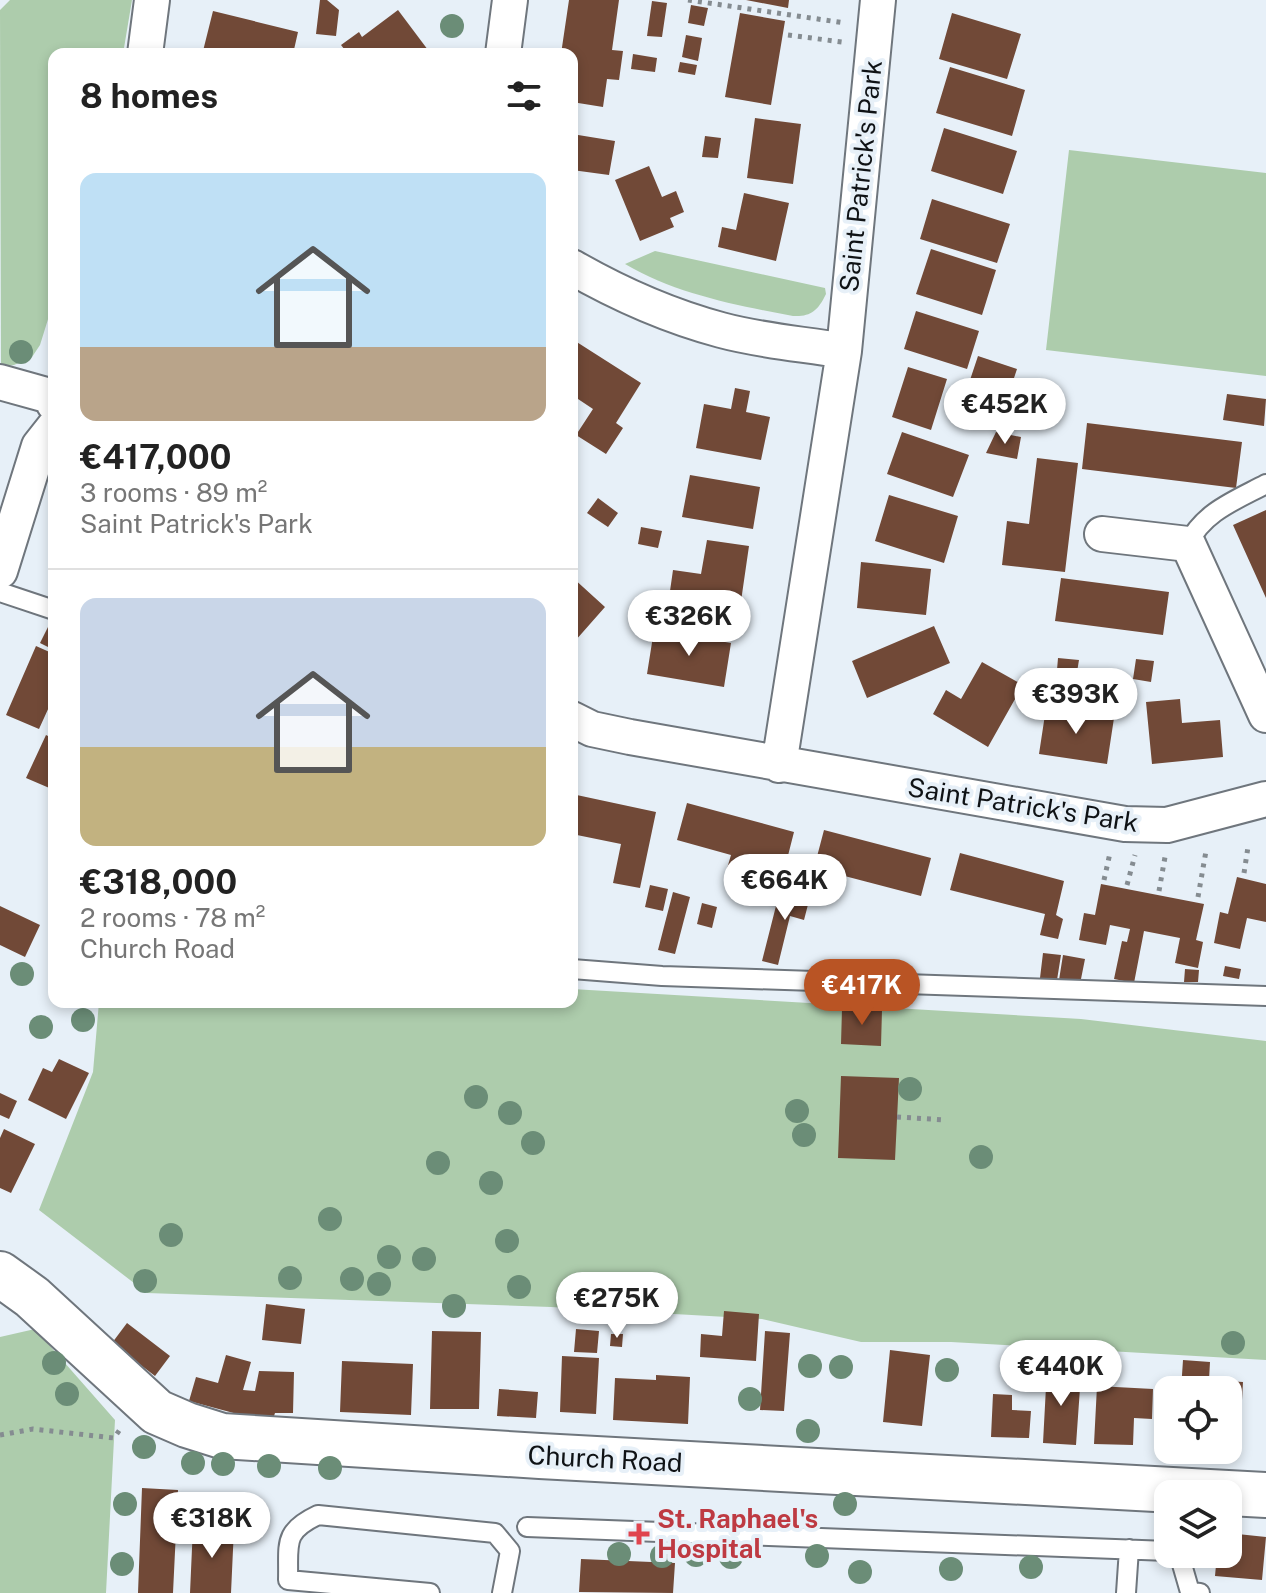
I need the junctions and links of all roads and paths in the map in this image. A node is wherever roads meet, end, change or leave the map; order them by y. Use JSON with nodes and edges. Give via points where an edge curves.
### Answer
{"nodes":[{"id":1,"x":152,"y":0,"type":"edge"},
{"id":2,"x":510,"y":0,"type":"edge"},
{"id":3,"x":688,"y":0,"type":"edge"},
{"id":4,"x":876,"y":24,"type":"edge"},
{"id":5,"x":788,"y":35,"type":"dead end"},
{"id":6,"x":146,"y":48,"type":"edge"},
{"id":7,"x":504,"y":48,"type":"edge"},
{"id":8,"x":578,"y":270,"type":"edge"},
{"id":9,"x":844,"y":351,"type":"junction"},
{"id":10,"x":0,"y":382,"type":"edge"},
{"id":11,"x":48,"y":399,"type":"edge"},
{"id":12,"x":48,"y":414,"type":"edge"},
{"id":13,"x":1266,"y":484,"type":"edge"},
{"id":14,"x":1102,"y":534,"type":"dead end"},
{"id":15,"x":1188,"y":544,"type":"junction"},
{"id":16,"x":0,"y":571,"type":"edge"},
{"id":17,"x":0,"y":592,"type":"edge"},
{"id":18,"x":48,"y":608,"type":"edge"},
{"id":19,"x":1266,"y":715,"type":"edge"},
{"id":20,"x":578,"y":722,"type":"edge"},
{"id":21,"x":779,"y":765,"type":"junction"},
{"id":22,"x":1266,"y":799,"type":"edge"},
{"id":23,"x":1248,"y":847,"type":"dead end"},
{"id":24,"x":1111,"y":848,"type":"dead end"},
{"id":25,"x":1206,"y":851,"type":"dead end"},
{"id":26,"x":1136,"y":852,"type":"dead end"},
{"id":27,"x":1166,"y":854,"type":"dead end"},
{"id":28,"x":1244,"y":873,"type":"dead end"},
{"id":29,"x":1104,"y":880,"type":"dead end"},
{"id":30,"x":1127,"y":885,"type":"dead end"},
{"id":31,"x":1159,"y":891,"type":"dead end"},
{"id":32,"x":1198,"y":897,"type":"dead end"},
{"id":33,"x":578,"y":969,"type":"edge"},
{"id":34,"x":1266,"y":996,"type":"edge"},
{"id":35,"x":897,"y":1117,"type":"dead end"},
{"id":36,"x":946,"y":1120,"type":"dead end"},
{"id":37,"x":0,"y":1274,"type":"edge"},
{"id":38,"x":141,"y":1398,"type":"junction"},
{"id":39,"x":0,"y":1435,"type":"edge"},
{"id":40,"x":1266,"y":1495,"type":"edge"},
{"id":41,"x":527,"y":1527,"type":"dead end"},
{"id":42,"x":1129,"y":1549,"type":"junction"},
{"id":43,"x":1154,"y":1550,"type":"edge"},
{"id":44,"x":1183,"y":1568,"type":"edge"},
{"id":45,"x":430,"y":1593,"type":"edge"},
{"id":46,"x":502,"y":1593,"type":"edge"},
{"id":47,"x":1126,"y":1593,"type":"edge"},
{"id":48,"x":1200,"y":1593,"type":"edge"}],
"edges":[{"from":1,"to":6,"type":"street"},
{"from":2,"to":7,"type":"street"},
{"from":3,"to":4,"type":"path"},
{"from":4,"to":5,"type":"path"},
{"from":4,"to":9,"type":"street","name":"Saint Patrick's Park"},
{"from":8,"to":9,"type":"street","via":[[631,298],[724,331]]},
{"from":9,"to":21,"type":"street","name":"Saint Patrick's Park"},
{"from":10,"to":11,"type":"street"},
{"from":12,"to":16,"type":"street"},
{"from":13,"to":15,"type":"lane","via":[[1209,515]]},
{"from":14,"to":15,"type":"street"},
{"from":15,"to":19,"type":"street"},
{"from":17,"to":18,"type":"lane"},
{"from":20,"to":21,"type":"street","name":"Saint Patrick's Park","via":[[617,735]]},
{"from":21,"to":22,"type":"street","name":"Saint Patrick's Park","via":[[1125,824],[1167,825]]},
{"from":23,"to":28,"type":"path"},
{"from":24,"to":29,"type":"path"},
{"from":25,"to":32,"type":"path"},
{"from":26,"to":30,"type":"path"},
{"from":27,"to":31,"type":"path"},
{"from":33,"to":34,"type":"lane"},
{"from":35,"to":36,"type":"path"},
{"from":37,"to":38,"type":"street","name":"Church Road"},
{"from":38,"to":39,"type":"path","via":[[114,1438],[33,1429]]},
{"from":38,"to":40,"type":"street","name":"Church Road","via":[[157,1412],[222,1436]]},
{"from":41,"to":42,"type":"lane"},
{"from":42,"to":43,"type":"lane"},
{"from":42,"to":47,"type":"lane"},
{"from":44,"to":48,"type":"lane","via":[[1190,1592]]},
{"from":45,"to":46,"type":"lane","via":[[288,1580],[290,1538],[294,1529],[318,1515],[495,1533],[510,1551]]}]}
